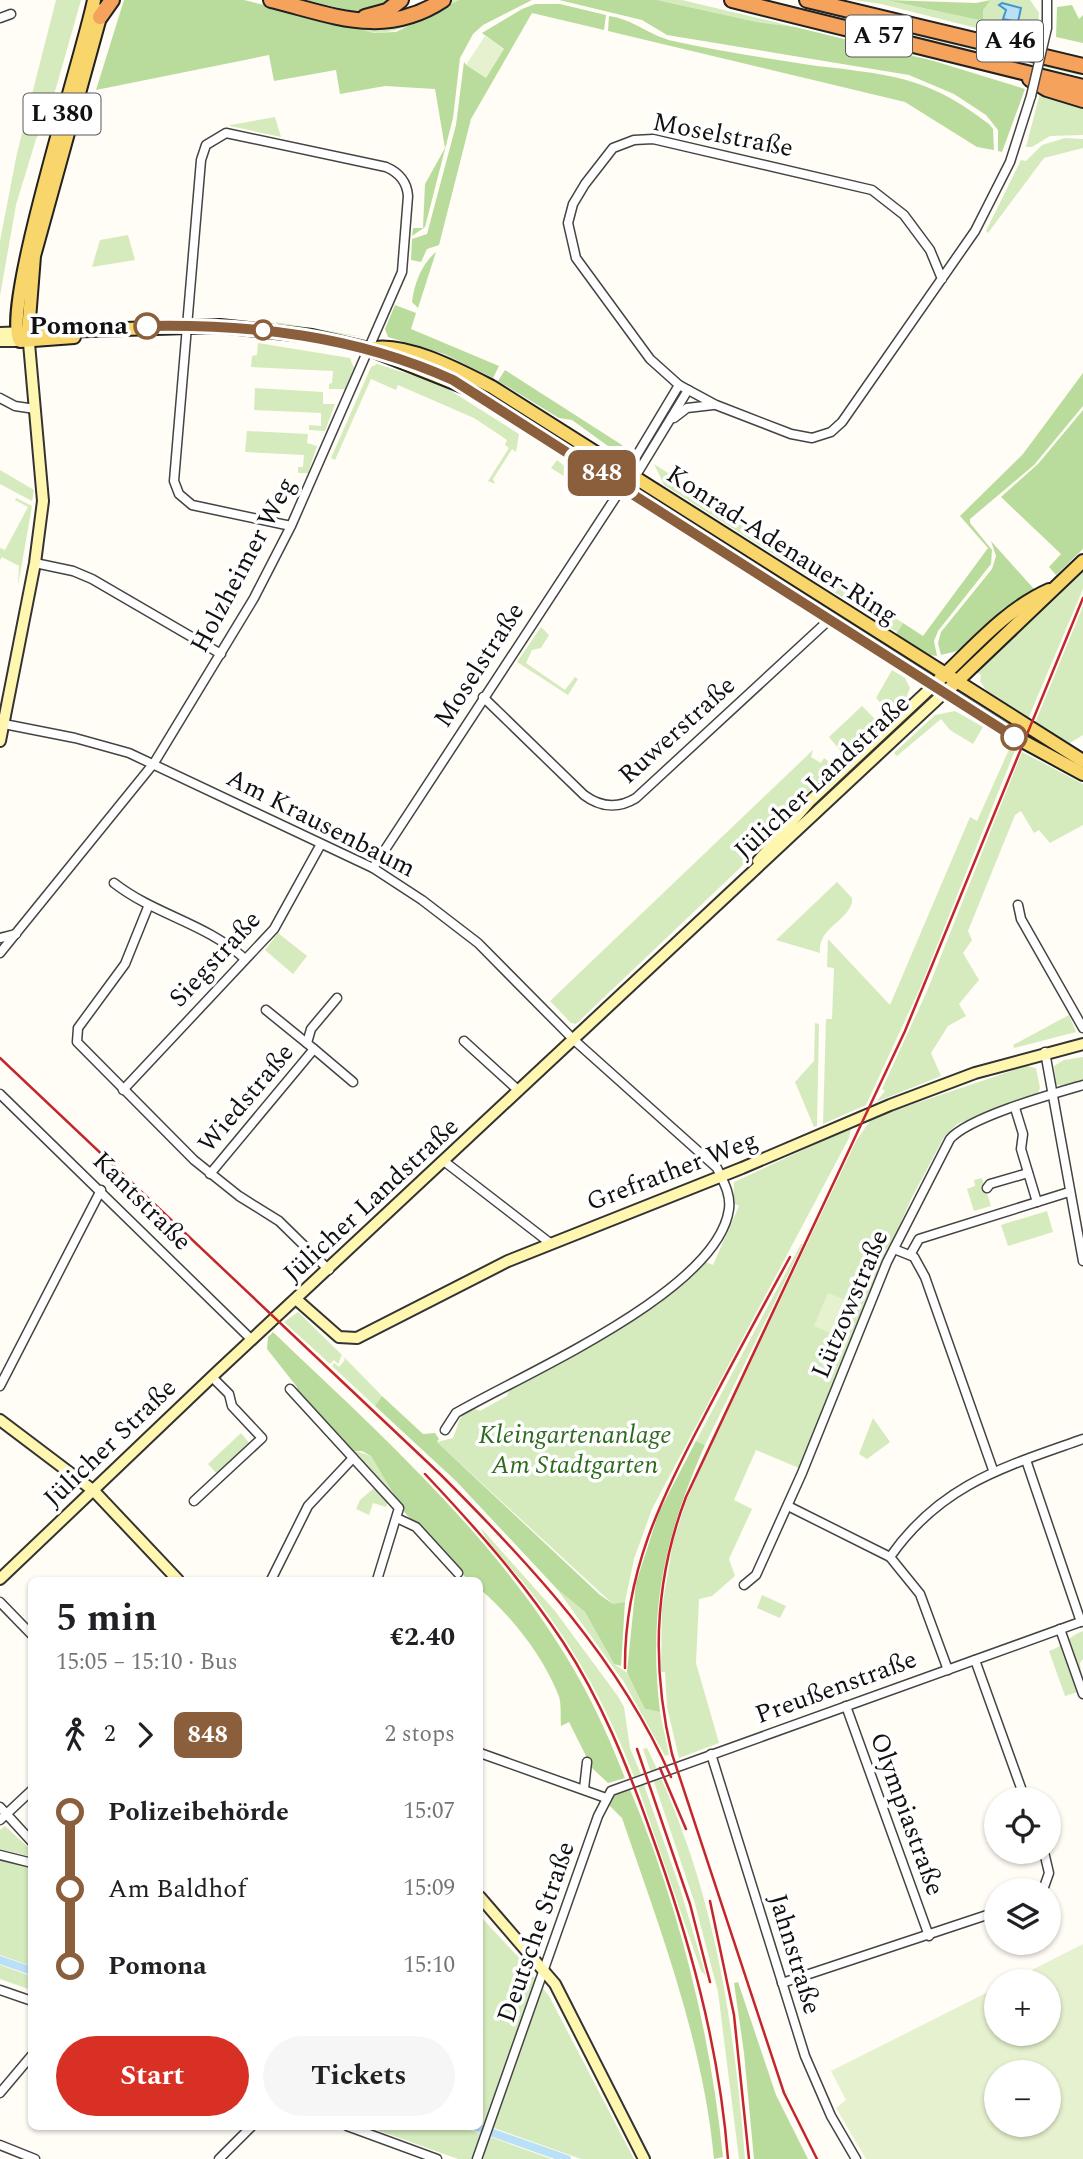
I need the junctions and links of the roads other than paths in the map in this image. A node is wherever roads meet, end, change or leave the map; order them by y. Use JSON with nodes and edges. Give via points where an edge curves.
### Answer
{"nodes":[{"id":1,"x":94,"y":0,"type":"edge"},
{"id":2,"x":105,"y":0,"type":"edge"},
{"id":3,"x":112,"y":0,"type":"edge"},
{"id":4,"x":271,"y":0,"type":"edge"},
{"id":5,"x":401,"y":0,"type":"edge"},
{"id":6,"x":443,"y":0,"type":"edge"},
{"id":7,"x":732,"y":0,"type":"edge"},
{"id":8,"x":807,"y":0,"type":"edge"},
{"id":9,"x":1047,"y":0,"type":"edge"},
{"id":10,"x":11,"y":14,"type":"dead end"},
{"id":11,"x":100,"y":17,"type":"junction"},
{"id":12,"x":339,"y":17,"type":"junction"},
{"id":13,"x":0,"y":18,"type":"edge"},
{"id":14,"x":937,"y":32,"type":"junction"},
{"id":15,"x":1083,"y":57,"type":"edge"},
{"id":16,"x":1083,"y":66,"type":"edge"},
{"id":17,"x":1014,"y":69,"type":"junction"},
{"id":18,"x":1083,"y":87,"type":"edge"},
{"id":19,"x":1083,"y":100,"type":"edge"},
{"id":20,"x":942,"y":279,"type":"junction"},
{"id":21,"x":187,"y":326,"type":"junction"},
{"id":22,"x":0,"y":333,"type":"edge"},
{"id":23,"x":23,"y":337,"type":"junction"},
{"id":24,"x":0,"y":341,"type":"edge"},
{"id":25,"x":369,"y":349,"type":"junction"},
{"id":26,"x":683,"y":388,"type":"junction"},
{"id":27,"x":0,"y":398,"type":"edge"},
{"id":28,"x":716,"y":405,"type":"junction"},
{"id":29,"x":35,"y":409,"type":"junction"},
{"id":30,"x":668,"y":423,"type":"junction"},
{"id":31,"x":630,"y":474,"type":"junction"},
{"id":32,"x":622,"y":486,"type":"junction"},
{"id":33,"x":291,"y":526,"type":"junction"},
{"id":34,"x":1083,"y":561,"type":"edge"},
{"id":35,"x":35,"y":563,"type":"junction"},
{"id":36,"x":1052,"y":589,"type":"junction"},
{"id":37,"x":830,"y":619,"type":"junction"},
{"id":38,"x":220,"y":654,"type":"junction"},
{"id":39,"x":944,"y":675,"type":"junction"},
{"id":40,"x":956,"y":683,"type":"junction"},
{"id":41,"x":939,"y":689,"type":"junction"},
{"id":42,"x":483,"y":697,"type":"junction"},
{"id":43,"x":4,"y":724,"type":"junction"},
{"id":44,"x":0,"y":741,"type":"edge"},
{"id":45,"x":1083,"y":761,"type":"edge"},
{"id":46,"x":154,"y":763,"type":"junction"},
{"id":47,"x":1083,"y":774,"type":"edge"},
{"id":48,"x":321,"y":844,"type":"junction"},
{"id":49,"x":373,"y":868,"type":"junction"},
{"id":50,"x":114,"y":883,"type":"dead end"},
{"id":51,"x":1018,"y":905,"type":"dead end"},
{"id":52,"x":148,"y":907,"type":"junction"},
{"id":53,"x":16,"y":934,"type":"junction"},
{"id":54,"x":0,"y":938,"type":"edge"},
{"id":55,"x":0,"y":953,"type":"edge"},
{"id":56,"x":245,"y":959,"type":"junction"},
{"id":57,"x":337,"y":998,"type":"dead end"},
{"id":58,"x":266,"y":1010,"type":"dead end"},
{"id":59,"x":1083,"y":1028,"type":"edge"},
{"id":60,"x":574,"y":1040,"type":"junction"},
{"id":61,"x":464,"y":1041,"type":"dead end"},
{"id":62,"x":1083,"y":1044,"type":"edge"},
{"id":63,"x":310,"y":1046,"type":"junction"},
{"id":64,"x":1045,"y":1052,"type":"junction"},
{"id":65,"x":354,"y":1082,"type":"dead end"},
{"id":66,"x":1083,"y":1085,"type":"edge"},
{"id":67,"x":123,"y":1090,"type":"junction"},
{"id":68,"x":519,"y":1091,"type":"junction"},
{"id":69,"x":0,"y":1094,"type":"edge"},
{"id":70,"x":1051,"y":1094,"type":"junction"},
{"id":71,"x":1015,"y":1108,"type":"junction"},
{"id":72,"x":445,"y":1162,"type":"junction"},
{"id":73,"x":1028,"y":1173,"type":"junction"},
{"id":74,"x":210,"y":1174,"type":"junction"},
{"id":75,"x":721,"y":1176,"type":"junction"},
{"id":76,"x":987,"y":1188,"type":"dead end"},
{"id":77,"x":101,"y":1191,"type":"junction"},
{"id":78,"x":1069,"y":1192,"type":"junction"},
{"id":79,"x":1037,"y":1202,"type":"junction"},
{"id":80,"x":550,"y":1243,"type":"junction"},
{"id":81,"x":894,"y":1249,"type":"junction"},
{"id":82,"x":910,"y":1255,"type":"junction"},
{"id":83,"x":1083,"y":1261,"type":"edge"},
{"id":84,"x":329,"y":1270,"type":"junction"},
{"id":85,"x":297,"y":1300,"type":"junction"},
{"id":86,"x":252,"y":1340,"type":"junction"},
{"id":87,"x":212,"y":1377,"type":"junction"},
{"id":88,"x":0,"y":1386,"type":"edge"},
{"id":89,"x":290,"y":1389,"type":"dead end"},
{"id":90,"x":0,"y":1420,"type":"edge"},
{"id":91,"x":445,"y":1430,"type":"dead end"},
{"id":92,"x":1083,"y":1439,"type":"edge"},
{"id":93,"x":354,"y":1458,"type":"junction"},
{"id":94,"x":1026,"y":1460,"type":"junction"},
{"id":95,"x":993,"y":1470,"type":"junction"},
{"id":96,"x":94,"y":1491,"type":"junction"},
{"id":97,"x":194,"y":1501,"type":"dead end"},
{"id":98,"x":788,"y":1506,"type":"junction"},
{"id":99,"x":399,"y":1519,"type":"junction"},
{"id":100,"x":890,"y":1557,"type":"junction"},
{"id":101,"x":458,"y":1573,"type":"dead end"},
{"id":102,"x":175,"y":1577,"type":"edge"},
{"id":103,"x":272,"y":1577,"type":"edge"},
{"id":104,"x":378,"y":1577,"type":"edge"},
{"id":105,"x":0,"y":1579,"type":"edge"},
{"id":106,"x":744,"y":1585,"type":"dead end"},
{"id":107,"x":0,"y":1602,"type":"edge"},
{"id":108,"x":1082,"y":1622,"type":"edge"},
{"id":109,"x":1060,"y":1629,"type":"junction"},
{"id":110,"x":28,"y":1631,"type":"edge"},
{"id":111,"x":975,"y":1660,"type":"junction"},
{"id":112,"x":948,"y":1670,"type":"junction"},
{"id":113,"x":1083,"y":1695,"type":"edge"},
{"id":114,"x":846,"y":1706,"type":"junction"},
{"id":115,"x":483,"y":1754,"type":"edge"},
{"id":116,"x":711,"y":1754,"type":"junction"},
{"id":117,"x":587,"y":1762,"type":"dead end"},
{"id":118,"x":1021,"y":1787,"type":"edge"},
{"id":119,"x":584,"y":1789,"type":"junction"},
{"id":120,"x":28,"y":1793,"type":"edge"},
{"id":121,"x":606,"y":1798,"type":"junction"},
{"id":122,"x":2,"y":1814,"type":"edge"},
{"id":123,"x":28,"y":1838,"type":"edge"},
{"id":124,"x":0,"y":1855,"type":"edge"},
{"id":125,"x":28,"y":1862,"type":"edge"},
{"id":126,"x":483,"y":1900,"type":"edge"},
{"id":127,"x":984,"y":1916,"type":"edge"},
{"id":128,"x":929,"y":1936,"type":"junction"},
{"id":129,"x":544,"y":1969,"type":"junction"},
{"id":130,"x":782,"y":1983,"type":"junction"},
{"id":131,"x":0,"y":1990,"type":"edge"},
{"id":132,"x":28,"y":2000,"type":"edge"},
{"id":133,"x":28,"y":2060,"type":"edge"},
{"id":134,"x":0,"y":2093,"type":"edge"},
{"id":135,"x":248,"y":2130,"type":"edge"},
{"id":136,"x":358,"y":2130,"type":"edge"},
{"id":137,"x":0,"y":2145,"type":"edge"},
{"id":138,"x":35,"y":2159,"type":"edge"},
{"id":139,"x":219,"y":2159,"type":"edge"},
{"id":140,"x":437,"y":2159,"type":"edge"},
{"id":141,"x":477,"y":2159,"type":"edge"},
{"id":142,"x":644,"y":2159,"type":"edge"},
{"id":143,"x":856,"y":2159,"type":"edge"}],
"edges":[{"from":1,"to":23,"type":"main road","number":"L 380","via":[[29,228],[14,313]]},
{"from":2,"to":11,"type":"main road","number":"L 380"},
{"from":3,"to":11,"type":"highway"},
{"from":4,"to":12,"type":"highway"},
{"from":5,"to":12,"type":"highway","via":[[379,15]]},
{"from":6,"to":12,"type":"highway","via":[[389,22]]},
{"from":7,"to":17,"type":"highway","number":"A 57"},
{"from":8,"to":14,"type":"highway","number":"A 57"},
{"from":9,"to":20,"type":"street","name":"Moselstraße","bridge":true,"via":[[1047,28],[1031,96],[1006,172],[975,231]]},
{"from":10,"to":13,"type":"street"},
{"from":11,"to":23,"type":"main road","number":"L 380","via":[[34,256]]},
{"from":14,"to":15,"type":"highway","number":"A 46","via":[[958,29]]},
{"from":14,"to":16,"type":"highway","number":"A 57"},
{"from":17,"to":18,"type":"highway","number":"A 57"},
{"from":17,"to":19,"type":"highway","via":[[1047,89]]},
{"from":20,"to":26,"type":"street","name":"Moselstraße","via":[[930,250],[904,215],[872,190],[653,139],[619,145],[604,157],[573,204],[570,242],[580,265],[635,339]]},
{"from":20,"to":28,"type":"street","name":"Moselstraße","via":[[831,432],[799,437]]},
{"from":21,"to":23,"type":"main road"},
{"from":21,"to":25,"type":"main road","via":[[274,331]]},
{"from":21,"to":25,"type":"street","name":"Holzheimer Weg","via":[[201,160],[213,138],[233,133],[386,167],[405,184],[404,265]]},
{"from":21,"to":33,"type":"street","via":[[174,475],[179,494],[197,507]]},
{"from":22,"to":23,"type":"main road"},
{"from":23,"to":24,"type":"main road"},
{"from":23,"to":29,"type":"main road","number":"L 380"},
{"from":25,"to":31,"type":"main road","name":"Konrad-Adenauer-Ring","via":[[382,345],[471,376]]},
{"from":25,"to":32,"type":"main road","name":"Konrad-Adenauer-Ring","via":[[467,388]]},
{"from":25,"to":33,"type":"street","name":"Holzheimer Weg"},
{"from":26,"to":28,"type":"street","name":"Moselstraße"},
{"from":26,"to":30,"type":"street","name":"Moselstraße"},
{"from":26,"to":31,"type":"street","name":"Moselstraße"},
{"from":27,"to":29,"type":"street","via":[[15,407]]},
{"from":28,"to":30,"type":"street","via":[[687,408]]},
{"from":29,"to":35,"type":"main road","number":"L 380","via":[[43,501]]},
{"from":30,"to":31,"type":"street","name":"Moselstraße"},
{"from":31,"to":32,"type":"street","name":"Moselstraße"},
{"from":31,"to":39,"type":"main road","name":"Konrad-Adenauer-Ring"},
{"from":32,"to":37,"type":"main road","name":"Konrad-Adenauer-Ring"},
{"from":32,"to":42,"type":"street","name":"Moselstraße"},
{"from":33,"to":38,"type":"street","name":"Holzheimer Weg"},
{"from":34,"to":36,"type":"main road","name":"Jülicher Landstraße"},
{"from":35,"to":38,"type":"street","via":[[92,579]]},
{"from":35,"to":43,"type":"main road","number":"L 380"},
{"from":36,"to":39,"type":"main road","name":"Jülicher Landstraße","via":[[1010,614]]},
{"from":36,"to":40,"type":"main road","name":"Jülicher Landstraße"},
{"from":37,"to":41,"type":"main road","name":"Konrad-Adenauer-Ring"},
{"from":37,"to":42,"type":"street","name":"Ruwerstraße","via":[[636,798],[620,805],[597,803],[584,795]]},
{"from":38,"to":46,"type":"street","name":"Holzheimer Weg"},
{"from":39,"to":40,"type":"main road","name":"Konrad-Adenauer-Ring"},
{"from":39,"to":41,"type":"main road","name":"Jülicher Landstraße"},
{"from":40,"to":41,"type":"main road","name":"Jülicher Landstraße"},
{"from":40,"to":45,"type":"main road","name":"Konrad-Adenauer-Ring"},
{"from":41,"to":47,"type":"main road","name":"Konrad-Adenauer-Ring"},
{"from":41,"to":60,"type":"main road","name":"Jülicher Landstraße","via":[[794,817],[744,881]]},
{"from":42,"to":49,"type":"street","name":"Moselstraße"},
{"from":43,"to":44,"type":"main road","number":"L 380"},
{"from":43,"to":46,"type":"street","name":"Am Krausenbaum","via":[[75,738]]},
{"from":46,"to":48,"type":"street","name":"Am Krausenbaum"},
{"from":46,"to":53,"type":"street","name":"Holzheimer Weg"},
{"from":48,"to":49,"type":"street","name":"Am Krausenbaum"},
{"from":48,"to":56,"type":"street","name":"Siegstraße","via":[[279,921]]},
{"from":49,"to":60,"type":"street","name":"Am Krausenbaum","via":[[478,943]]},
{"from":50,"to":52,"type":"street"},
{"from":51,"to":59,"type":"street","via":[[1021,919]]},
{"from":52,"to":56,"type":"street","via":[[207,930]]},
{"from":52,"to":67,"type":"street","via":[[125,964],[76,1036],[80,1047]]},
{"from":53,"to":54,"type":"street"},
{"from":53,"to":55,"type":"street","name":"Holzheimer Weg"},
{"from":56,"to":67,"type":"street","name":"Siegstraße"},
{"from":57,"to":63,"type":"street","name":"Wiedstraße","via":[[311,1029]]},
{"from":58,"to":63,"type":"street","name":"Wiedstraße"},
{"from":60,"to":68,"type":"main road","name":"Jülicher Landstraße"},
{"from":60,"to":75,"type":"street","name":"Am Krausenbaum","via":[[714,1163]]},
{"from":61,"to":68,"type":"street"},
{"from":62,"to":64,"type":"main road","name":"Grefrather Weg"},
{"from":63,"to":65,"type":"street","name":"Wiedstraße"},
{"from":63,"to":74,"type":"street","name":"Wiedstraße"},
{"from":64,"to":70,"type":"street"},
{"from":64,"to":75,"type":"main road","name":"Grefrather Weg","via":[[930,1089]]},
{"from":66,"to":70,"type":"street"},
{"from":67,"to":74,"type":"street"},
{"from":68,"to":72,"type":"main road","name":"Jülicher Landstraße"},
{"from":69,"to":77,"type":"street","name":"Kantstraße"},
{"from":70,"to":71,"type":"street","name":"Lützowstraße"},
{"from":70,"to":78,"type":"street"},
{"from":71,"to":73,"type":"street"},
{"from":71,"to":81,"type":"street","name":"Lützowstraße","via":[[956,1133],[932,1169]]},
{"from":72,"to":80,"type":"street"},
{"from":72,"to":84,"type":"main road","name":"Jülicher Landstraße"},
{"from":73,"to":76,"type":"street"},
{"from":73,"to":79,"type":"street"},
{"from":74,"to":84,"type":"street","via":[[279,1221]]},
{"from":75,"to":80,"type":"main road","name":"Grefrather Weg"},
{"from":75,"to":91,"type":"street","via":[[729,1195],[728,1215],[718,1239],[685,1278],[629,1317],[456,1413]]},
{"from":77,"to":86,"type":"street","name":"Kantstraße"},
{"from":77,"to":88,"type":"street"},
{"from":78,"to":79,"type":"street"},
{"from":78,"to":83,"type":"street"},
{"from":79,"to":82,"type":"street","via":[[919,1239]]},
{"from":80,"to":85,"type":"main road","name":"Grefrather Weg","via":[[358,1338],[339,1337]]},
{"from":81,"to":82,"type":"street"},
{"from":81,"to":98,"type":"street","name":"Lützowstraße"},
{"from":82,"to":95,"type":"street","via":[[925,1277]]},
{"from":84,"to":85,"type":"main road","name":"Jülicher Landstraße"},
{"from":85,"to":86,"type":"main road","name":"Jülicher Landstraße"},
{"from":86,"to":87,"type":"main road","name":"Jülicher Straße"},
{"from":87,"to":96,"type":"main road","name":"Jülicher Straße"},
{"from":87,"to":97,"type":"street","via":[[262,1438]]},
{"from":89,"to":93,"type":"street"},
{"from":90,"to":96,"type":"main road"},
{"from":92,"to":94,"type":"street"},
{"from":93,"to":99,"type":"street","via":[[398,1505]]},
{"from":93,"to":103,"type":"street","via":[[308,1506]]},
{"from":94,"to":95,"type":"street"},
{"from":94,"to":108,"type":"street"},
{"from":95,"to":100,"type":"street","via":[[937,1504]]},
{"from":96,"to":102,"type":"main road"},
{"from":96,"to":105,"type":"main road","name":"Jülicher Straße"},
{"from":98,"to":100,"type":"street"},
{"from":98,"to":106,"type":"street","name":"Lützowstraße","via":[[756,1575]]},
{"from":99,"to":101,"type":"street","via":[[416,1527]]},
{"from":99,"to":104,"type":"street"},
{"from":100,"to":112,"type":"street","via":[[920,1594]]},
{"from":107,"to":110,"type":"street"},
{"from":108,"to":109,"type":"street","name":"Preußenstraße"},
{"from":109,"to":111,"type":"street","name":"Preußenstraße"},
{"from":109,"to":113,"type":"street"},
{"from":111,"to":112,"type":"street","name":"Preußenstraße"},
{"from":111,"to":118,"type":"street"},
{"from":112,"to":114,"type":"street","name":"Preußenstraße"},
{"from":114,"to":116,"type":"street","name":"Preußenstraße"},
{"from":114,"to":128,"type":"street","name":"Olympiastraße"},
{"from":115,"to":119,"type":"street"},
{"from":116,"to":121,"type":"street","name":"Preußenstraße","via":[[618,1788]]},
{"from":116,"to":130,"type":"street","name":"Jahnstraße"},
{"from":117,"to":119,"type":"street"},
{"from":119,"to":121,"type":"street"},
{"from":120,"to":122,"type":"street"},
{"from":121,"to":129,"type":"street","name":"Deutsche Straße"},
{"from":122,"to":123,"type":"street"},
{"from":124,"to":125,"type":"street"},
{"from":126,"to":129,"type":"main road"},
{"from":127,"to":128,"type":"street"},
{"from":128,"to":130,"type":"street"},
{"from":129,"to":141,"type":"street","name":"Deutsche Straße"},
{"from":129,"to":142,"type":"main road","via":[[584,2037]]},
{"from":130,"to":143,"type":"street","name":"Jahnstraße","via":[[817,2085]]},
{"from":131,"to":132,"type":"street"},
{"from":133,"to":134,"type":"street"},
{"from":135,"to":139,"type":"street"},
{"from":136,"to":140,"type":"street"},
{"from":137,"to":138,"type":"street"}]}
